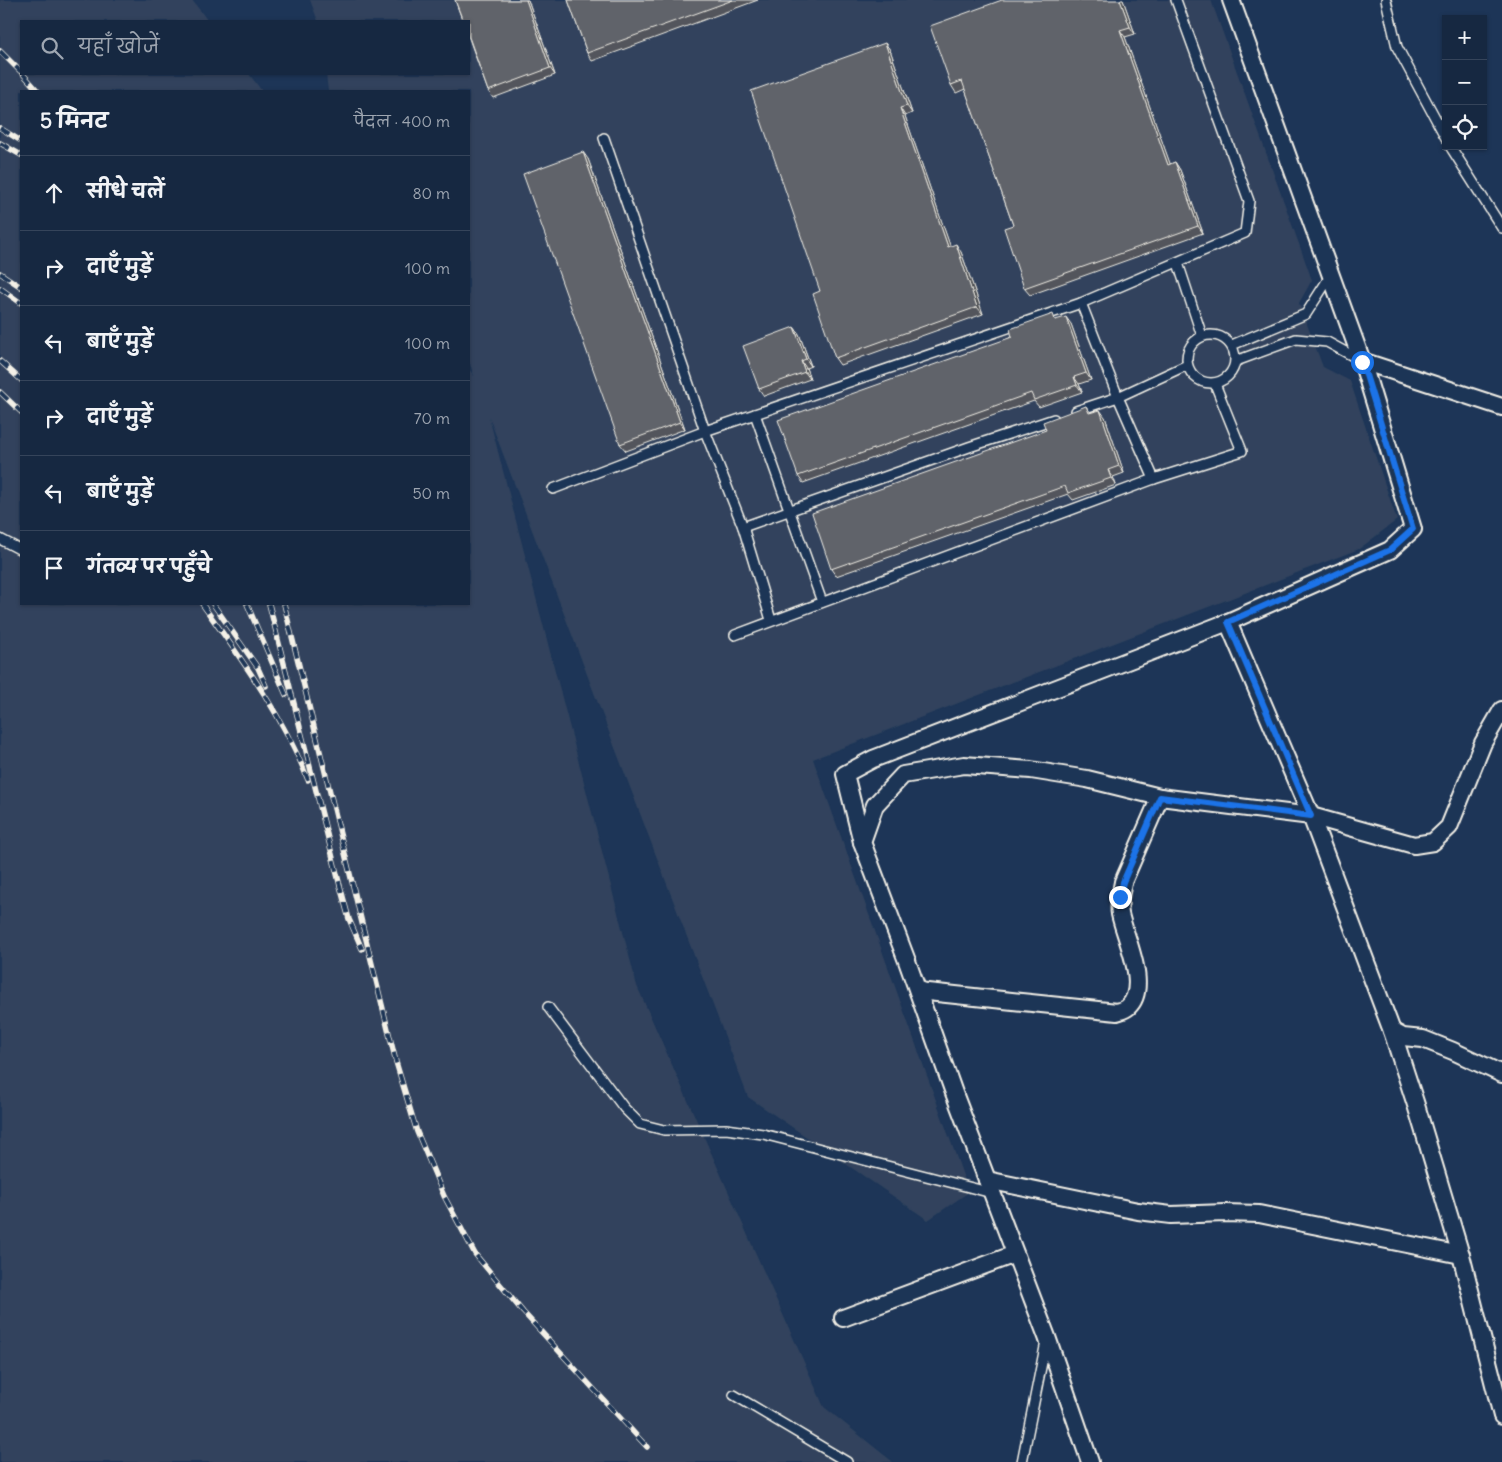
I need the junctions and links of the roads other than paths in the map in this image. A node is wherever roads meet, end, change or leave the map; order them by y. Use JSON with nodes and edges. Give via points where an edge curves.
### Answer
{"nodes":[{"id":1,"x":1176,"y":0,"type":"edge"},
{"id":2,"x":1231,"y":0,"type":"edge"},
{"id":3,"x":1386,"y":0,"type":"edge"},
{"id":4,"x":1442,"y":131,"type":"edge"},
{"id":5,"x":604,"y":138,"type":"dead end"},
{"id":6,"x":1453,"y":150,"type":"edge"},
{"id":7,"x":1502,"y":228,"type":"edge"},
{"id":8,"x":1178,"y":263,"type":"junction"},
{"id":9,"x":1331,"y":275,"type":"junction"},
{"id":10,"x":1081,"y":304,"type":"junction"},
{"id":11,"x":1202,"y":336,"type":"junction"},
{"id":12,"x":1232,"y":345,"type":"junction"},
{"id":13,"x":1236,"y":361,"type":"junction"},
{"id":14,"x":1362,"y":362,"type":"junction"},
{"id":15,"x":1187,"y":365,"type":"junction"},
{"id":16,"x":1215,"y":384,"type":"junction"},
{"id":17,"x":1118,"y":398,"type":"junction"},
{"id":18,"x":1502,"y":407,"type":"edge"},
{"id":19,"x":755,"y":414,"type":"junction"},
{"id":20,"x":705,"y":431,"type":"junction"},
{"id":21,"x":1154,"y":479,"type":"junction"},
{"id":22,"x":553,"y":489,"type":"dead end"},
{"id":23,"x":790,"y":510,"type":"junction"},
{"id":24,"x":743,"y":527,"type":"junction"},
{"id":25,"x":0,"y":539,"type":"edge"},
{"id":26,"x":20,"y":549,"type":"edge"},
{"id":27,"x":822,"y":602,"type":"junction"},
{"id":28,"x":771,"y":620,"type":"junction"},
{"id":29,"x":1228,"y":622,"type":"junction"},
{"id":30,"x":735,"y":635,"type":"dead end"},
{"id":31,"x":1502,"y":710,"type":"edge"},
{"id":32,"x":1160,"y":797,"type":"junction"},
{"id":33,"x":1311,"y":816,"type":"junction"},
{"id":34,"x":862,"y":842,"type":"junction"},
{"id":35,"x":918,"y":991,"type":"junction"},
{"id":36,"x":548,"y":1007,"type":"dead end"},
{"id":37,"x":1392,"y":1031,"type":"junction"},
{"id":38,"x":1502,"y":1074,"type":"edge"},
{"id":39,"x":989,"y":1187,"type":"junction"},
{"id":40,"x":1015,"y":1254,"type":"junction"},
{"id":41,"x":1461,"y":1255,"type":"junction"},
{"id":42,"x":843,"y":1318,"type":"dead end"},
{"id":43,"x":1047,"y":1337,"type":"junction"},
{"id":44,"x":734,"y":1394,"type":"dead end"},
{"id":45,"x":1502,"y":1416,"type":"edge"},
{"id":46,"x":847,"y":1462,"type":"edge"},
{"id":47,"x":1022,"y":1462,"type":"edge"},
{"id":48,"x":1090,"y":1462,"type":"edge"}],
"edges":[{"from":1,"to":8,"type":"lane","via":[[1249,201],[1245,234]]},
{"from":2,"to":9,"type":"street"},
{"from":3,"to":4,"type":"lane","via":[[1397,47]]},
{"from":5,"to":20,"type":"lane"},
{"from":6,"to":7,"type":"lane"},
{"from":8,"to":10,"type":"lane"},
{"from":8,"to":11,"type":"lane"},
{"from":9,"to":12,"type":"lane","via":[[1306,314]]},
{"from":9,"to":14,"type":"street"},
{"from":10,"to":17,"type":"lane"},
{"from":10,"to":19,"type":"lane"},
{"from":11,"to":12,"type":"lane","via":[[1219,335]]},
{"from":11,"to":15,"type":"lane","via":[[1189,348]]},
{"from":12,"to":13,"type":"lane"},
{"from":13,"to":14,"type":"lane","via":[[1296,339],[1327,342]]},
{"from":13,"to":16,"type":"lane","via":[[1229,376]]},
{"from":14,"to":18,"type":"street"},
{"from":14,"to":29,"type":"street","via":[[1413,529],[1390,550]]},
{"from":15,"to":16,"type":"lane","via":[[1197,380]]},
{"from":15,"to":17,"type":"lane"},
{"from":16,"to":21,"type":"lane","via":[[1242,451]]},
{"from":17,"to":21,"type":"lane"},
{"from":17,"to":23,"type":"lane"},
{"from":19,"to":20,"type":"lane"},
{"from":19,"to":23,"type":"lane"},
{"from":20,"to":22,"type":"lane"},
{"from":20,"to":24,"type":"lane"},
{"from":21,"to":27,"type":"lane"},
{"from":23,"to":24,"type":"lane"},
{"from":23,"to":27,"type":"lane"},
{"from":24,"to":28,"type":"lane"},
{"from":25,"to":26,"type":"lane"},
{"from":27,"to":28,"type":"lane"},
{"from":28,"to":30,"type":"lane"},
{"from":29,"to":33,"type":"street"},
{"from":29,"to":34,"type":"street","via":[[873,759],[846,774]]},
{"from":31,"to":33,"type":"street","via":[[1483,743],[1449,827],[1433,842],[1414,845]]},
{"from":32,"to":33,"type":"street"},
{"from":32,"to":34,"type":"street","via":[[1031,770],[964,765],[902,774],[875,805]]},
{"from":32,"to":35,"type":"street","via":[[1123,882],[1120,897],[1120,912],[1137,974],[1134,999],[1127,1008],[1117,1012]]},
{"from":33,"to":37,"type":"street"},
{"from":34,"to":35,"type":"street"},
{"from":35,"to":39,"type":"street"},
{"from":36,"to":39,"type":"lane","via":[[624,1108],[640,1124],[664,1130],[726,1129],[763,1134]]},
{"from":37,"to":38,"type":"street","via":[[1403,1037],[1423,1039]]},
{"from":37,"to":41,"type":"street"},
{"from":39,"to":40,"type":"street"},
{"from":39,"to":41,"type":"street","via":[[1171,1215],[1259,1214]]},
{"from":40,"to":42,"type":"street"},
{"from":40,"to":43,"type":"street"},
{"from":41,"to":45,"type":"street"},
{"from":43,"to":47,"type":"lane"},
{"from":43,"to":48,"type":"street"},
{"from":44,"to":46,"type":"lane"}]}
